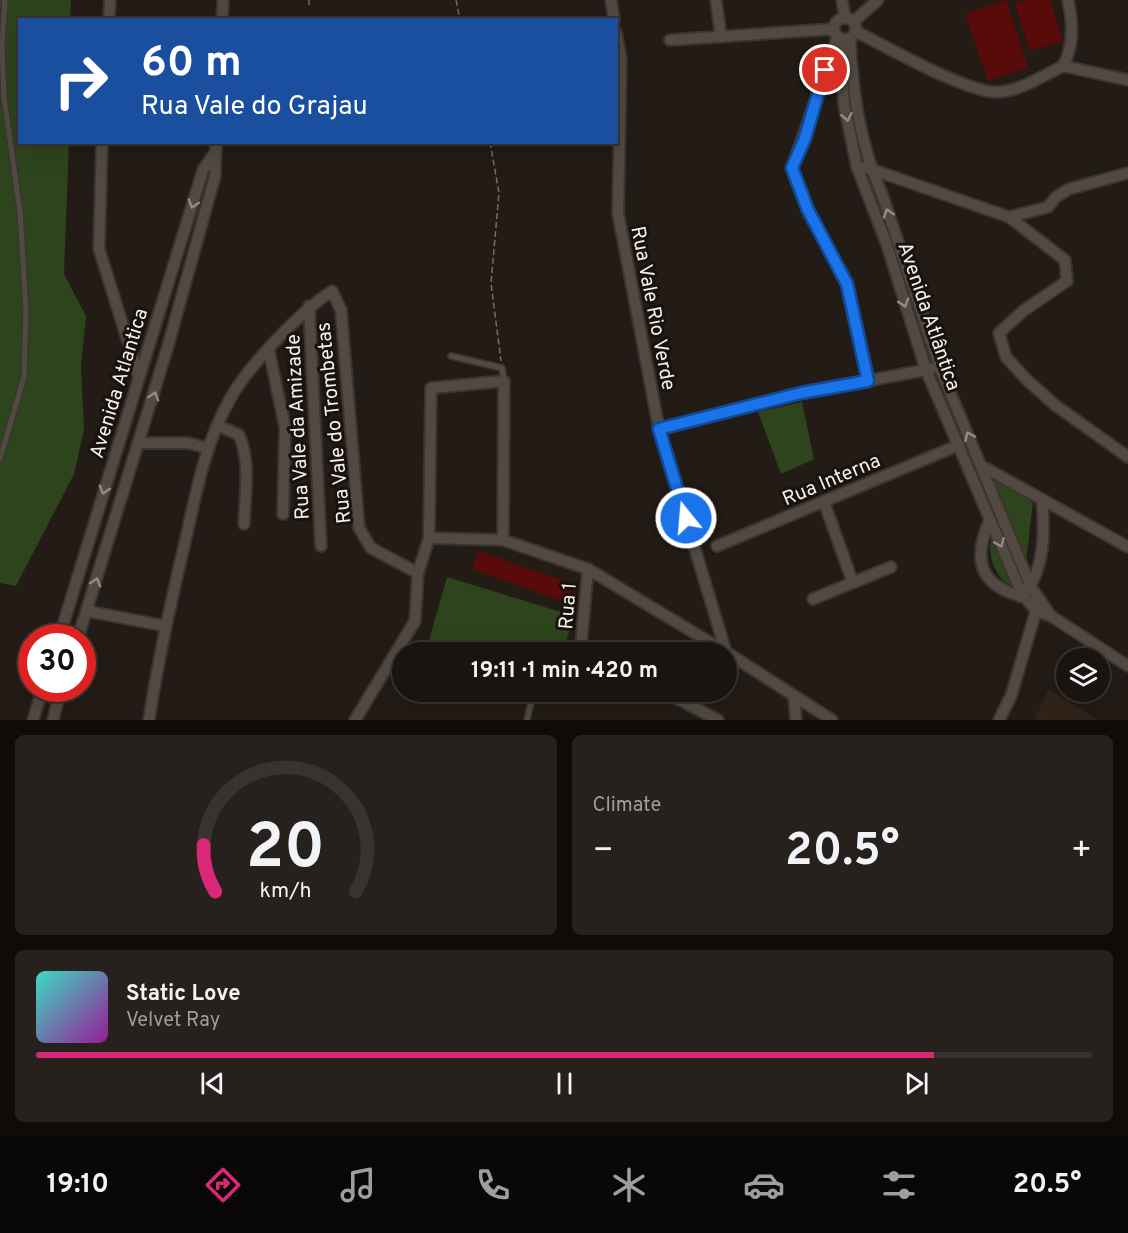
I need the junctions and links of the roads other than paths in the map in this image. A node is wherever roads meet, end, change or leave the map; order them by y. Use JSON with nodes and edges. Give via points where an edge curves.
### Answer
{"nodes":[{"id":1,"x":5,"y":0,"type":"edge"},
{"id":2,"x":110,"y":0,"type":"edge"},
{"id":3,"x":223,"y":0,"type":"edge"},
{"id":4,"x":611,"y":0,"type":"edge"},
{"id":5,"x":716,"y":0,"type":"edge"},
{"id":6,"x":842,"y":0,"type":"edge"},
{"id":7,"x":878,"y":0,"type":"edge"},
{"id":8,"x":1068,"y":0,"type":"edge"},
{"id":9,"x":108,"y":18,"type":"edge"},
{"id":10,"x":222,"y":18,"type":"edge"},
{"id":11,"x":614,"y":18,"type":"edge"},
{"id":12,"x":845,"y":30,"type":"junction"},
{"id":13,"x":721,"y":37,"type":"junction"},
{"id":14,"x":670,"y":40,"type":"dead end"},
{"id":15,"x":618,"y":43,"type":"edge"},
{"id":16,"x":1063,"y":66,"type":"junction"},
{"id":17,"x":1128,"y":80,"type":"edge"},
{"id":18,"x":102,"y":144,"type":"edge"},
{"id":19,"x":216,"y":147,"type":"edge"},
{"id":20,"x":857,"y":167,"type":"junction"},
{"id":21,"x":870,"y":167,"type":"junction"},
{"id":22,"x":1128,"y":173,"type":"edge"},
{"id":23,"x":1009,"y":217,"type":"junction"},
{"id":24,"x":309,"y":306,"type":"junction"},
{"id":25,"x":269,"y":351,"type":"junction"},
{"id":26,"x":451,"y":356,"type":"dead end"},
{"id":27,"x":940,"y":368,"type":"junction"},
{"id":28,"x":926,"y":370,"type":"junction"},
{"id":29,"x":139,"y":377,"type":"junction"},
{"id":30,"x":504,"y":381,"type":"junction"},
{"id":31,"x":868,"y":381,"type":"junction"},
{"id":32,"x":219,"y":426,"type":"junction"},
{"id":33,"x":659,"y":429,"type":"junction"},
{"id":34,"x":140,"y":443,"type":"junction"},
{"id":35,"x":959,"y":445,"type":"junction"},
{"id":36,"x":207,"y":448,"type":"junction"},
{"id":37,"x":1128,"y":457,"type":"edge"},
{"id":38,"x":0,"y":459,"type":"edge"},
{"id":39,"x":968,"y":465,"type":"junction"},
{"id":40,"x":982,"y":465,"type":"junction"},
{"id":41,"x":1042,"y":499,"type":"junction"},
{"id":42,"x":824,"y":502,"type":"junction"},
{"id":43,"x":283,"y":514,"type":"dead end"},
{"id":44,"x":990,"y":519,"type":"junction"},
{"id":45,"x":244,"y":524,"type":"dead end"},
{"id":46,"x":429,"y":538,"type":"junction"},
{"id":47,"x":503,"y":540,"type":"junction"},
{"id":48,"x":321,"y":546,"type":"dead end"},
{"id":49,"x":717,"y":546,"type":"dead end"},
{"id":50,"x":1128,"y":547,"type":"edge"},
{"id":51,"x":891,"y":567,"type":"dead end"},
{"id":52,"x":588,"y":569,"type":"junction"},
{"id":53,"x":418,"y":573,"type":"junction"},
{"id":54,"x":853,"y":583,"type":"junction"},
{"id":55,"x":1031,"y":587,"type":"junction"},
{"id":56,"x":1023,"y":597,"type":"junction"},
{"id":57,"x":813,"y":599,"type":"dead end"},
{"id":58,"x":1039,"y":608,"type":"junction"},
{"id":59,"x":87,"y":611,"type":"junction"},
{"id":60,"x":63,"y":624,"type":"edge"},
{"id":61,"x":83,"y":624,"type":"edge"},
{"id":62,"x":165,"y":626,"type":"junction"},
{"id":63,"x":405,"y":642,"type":"edge"},
{"id":64,"x":580,"y":642,"type":"edge"},
{"id":65,"x":709,"y":642,"type":"edge"},
{"id":66,"x":723,"y":642,"type":"edge"},
{"id":67,"x":737,"y":659,"type":"edge"},
{"id":68,"x":392,"y":660,"type":"edge"},
{"id":69,"x":1128,"y":666,"type":"edge"},
{"id":70,"x":794,"y":697,"type":"junction"},
{"id":71,"x":39,"y":702,"type":"edge"},
{"id":72,"x":58,"y":702,"type":"edge"},
{"id":73,"x":532,"y":702,"type":"edge"},
{"id":74,"x":684,"y":702,"type":"edge"},
{"id":75,"x":152,"y":717,"type":"edge"},
{"id":76,"x":33,"y":720,"type":"edge"},
{"id":77,"x":53,"y":720,"type":"edge"},
{"id":78,"x":355,"y":720,"type":"edge"},
{"id":79,"x":527,"y":720,"type":"edge"},
{"id":80,"x":718,"y":720,"type":"edge"},
{"id":81,"x":796,"y":720,"type":"edge"},
{"id":82,"x":832,"y":720,"type":"edge"},
{"id":83,"x":999,"y":720,"type":"edge"}],
"edges":[{"from":1,"to":38,"type":"lane","via":[[4,97],[17,189],[26,310],[24,376]]},
{"from":2,"to":9,"type":"street"},
{"from":3,"to":10,"type":"street"},
{"from":4,"to":11,"type":"street"},
{"from":5,"to":13,"type":"street"},
{"from":6,"to":12,"type":"street","name":"Avenida Atlântica"},
{"from":7,"to":12,"type":"street"},
{"from":8,"to":16,"type":"street","via":[[1071,45]]},
{"from":12,"to":13,"type":"street"},
{"from":12,"to":16,"type":"street","via":[[937,72],[996,92],[1032,82]]},
{"from":12,"to":20,"type":"street","name":"Avenida Atlântica","one_way":true,"via":[[844,104]]},
{"from":12,"to":21,"type":"street","name":"Avenida Atlântica"},
{"from":12,"to":31,"type":"street","via":[[792,168],[808,210],[847,284]]},
{"from":13,"to":14,"type":"street"},
{"from":15,"to":33,"type":"street","name":"Rua Vale Rio Verde","via":[[618,213]]},
{"from":16,"to":17,"type":"street"},
{"from":18,"to":29,"type":"street","via":[[99,249]]},
{"from":19,"to":29,"type":"street","name":"Avenida Atlantica","one_way":true,"via":[[203,170]]},
{"from":34,"to":19,"type":"street","one_way":true,"via":[[215,176]]},
{"from":20,"to":21,"type":"street"},
{"from":20,"to":28,"type":"street","name":"Avenida Atlântica","one_way":true,"via":[[887,245]]},
{"from":21,"to":23,"type":"street"},
{"from":27,"to":21,"type":"street","name":"Avenida Atlântica","one_way":true},
{"from":22,"to":23,"type":"street","via":[[1069,189],[1048,207]]},
{"from":23,"to":37,"type":"street","via":[[1065,260],[1067,281],[999,333],[1006,357],[1055,405]]},
{"from":24,"to":25,"type":"street","name":"Rua Vale do Trombetas"},
{"from":24,"to":48,"type":"street","name":"Rua Vale da Amizade"},
{"from":24,"to":53,"type":"street","name":"Rua Vale do Trombetas","via":[[332,291],[339,301],[359,528],[371,548]]},
{"from":25,"to":32,"type":"street","name":"Rua Vale do Trombetas","via":[[230,399]]},
{"from":25,"to":43,"type":"street","via":[[285,427]]},
{"from":26,"to":30,"type":"lane","via":[[502,368]]},
{"from":27,"to":28,"type":"street"},
{"from":40,"to":27,"type":"street","name":"Avenida Atlântica","one_way":true},
{"from":28,"to":31,"type":"street"},
{"from":28,"to":35,"type":"street","name":"Avenida Atlântica"},
{"from":29,"to":60,"type":"street","name":"Avenida Atlantica","one_way":true},
{"from":30,"to":46,"type":"street","via":[[431,388]]},
{"from":30,"to":47,"type":"street"},
{"from":31,"to":33,"type":"street","via":[[801,393]]},
{"from":32,"to":36,"type":"street","name":"Rua Vale do Trombetas"},
{"from":32,"to":45,"type":"street","via":[[239,435],[243,444]]},
{"from":33,"to":66,"type":"street","name":"Rua Vale Rio Verde"},
{"from":34,"to":36,"type":"street","via":[[188,443]]},
{"from":59,"to":34,"type":"street","one_way":true},
{"from":35,"to":39,"type":"street","name":"Avenida Atlântica"},
{"from":35,"to":42,"type":"street","name":"Rua Interna"},
{"from":36,"to":62,"type":"street","name":"Rua Vale do Trombetas"},
{"from":39,"to":40,"type":"street"},
{"from":39,"to":44,"type":"street","name":"Avenida Atlântica"},
{"from":40,"to":41,"type":"street"},
{"from":40,"to":55,"type":"street","name":"Avenida Atlântica"},
{"from":41,"to":50,"type":"street"},
{"from":41,"to":55,"type":"street","via":[[1045,533]]},
{"from":42,"to":49,"type":"street","name":"Rua Interna"},
{"from":42,"to":54,"type":"street"},
{"from":44,"to":56,"type":"street","name":"Avenida Atlântica","one_way":true},
{"from":44,"to":56,"type":"street","via":[[980,541],[982,567],[993,584]]},
{"from":46,"to":47,"type":"street"},
{"from":46,"to":53,"type":"street"},
{"from":47,"to":52,"type":"street"},
{"from":51,"to":54,"type":"street"},
{"from":52,"to":64,"type":"street","name":"Rua 1"},
{"from":52,"to":65,"type":"street"},
{"from":53,"to":63,"type":"street","via":[[415,621]]},
{"from":54,"to":57,"type":"street"},
{"from":55,"to":56,"type":"street"},
{"from":55,"to":58,"type":"street","name":"Avenida Atlântica"},
{"from":56,"to":58,"type":"street","name":"Avenida Atlântica"},
{"from":58,"to":69,"type":"street","name":"Avenida Atlântica"},
{"from":58,"to":83,"type":"street","via":[[1011,696]]},
{"from":59,"to":61,"type":"street"},
{"from":59,"to":62,"type":"street"},
{"from":62,"to":75,"type":"street","name":"Rua Vale do Trombetas"},
{"from":67,"to":70,"type":"street"},
{"from":68,"to":78,"type":"street"},
{"from":70,"to":81,"type":"street"},
{"from":70,"to":82,"type":"street"},
{"from":71,"to":76,"type":"street"},
{"from":72,"to":77,"type":"street"},
{"from":73,"to":79,"type":"lane"},
{"from":74,"to":80,"type":"street"}]}
